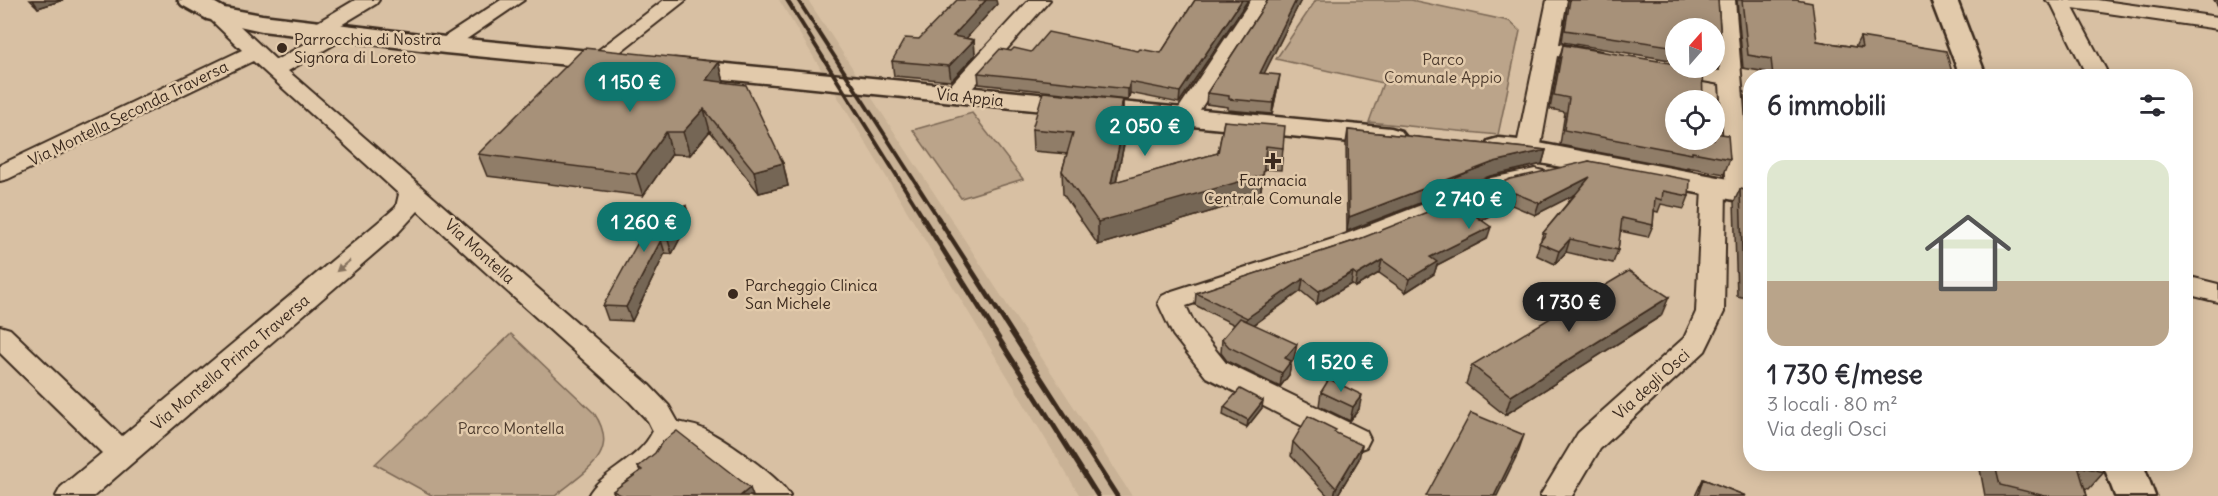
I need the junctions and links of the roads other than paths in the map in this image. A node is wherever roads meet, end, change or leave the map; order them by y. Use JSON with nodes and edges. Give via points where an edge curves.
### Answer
{"nodes":[{"id":1,"x":191,"y":0,"type":"edge"},
{"id":2,"x":369,"y":0,"type":"edge"},
{"id":3,"x":514,"y":0,"type":"edge"},
{"id":4,"x":676,"y":0,"type":"edge"},
{"id":5,"x":1040,"y":0,"type":"edge"},
{"id":6,"x":1261,"y":0,"type":"edge"},
{"id":7,"x":1557,"y":0,"type":"edge"},
{"id":8,"x":1725,"y":0,"type":"edge"},
{"id":9,"x":1944,"y":0,"type":"edge"},
{"id":10,"x":2057,"y":0,"type":"edge"},
{"id":11,"x":216,"y":14,"type":"junction"},
{"id":12,"x":2218,"y":24,"type":"edge"},
{"id":13,"x":329,"y":32,"type":"junction"},
{"id":14,"x":446,"y":45,"type":"junction"},
{"id":15,"x":1547,"y":48,"type":"junction"},
{"id":16,"x":255,"y":52,"type":"junction"},
{"id":17,"x":599,"y":59,"type":"junction"},
{"id":18,"x":1616,"y":60,"type":"edge"},
{"id":19,"x":1650,"y":66,"type":"edge"},
{"id":20,"x":1970,"y":69,"type":"edge"},
{"id":21,"x":2095,"y":69,"type":"edge"},
{"id":22,"x":274,"y":70,"type":"junction"},
{"id":23,"x":1731,"y":80,"type":"junction"},
{"id":24,"x":954,"y":95,"type":"junction"},
{"id":25,"x":1184,"y":117,"type":"junction"},
{"id":26,"x":1417,"y":140,"type":"edge"},
{"id":27,"x":1476,"y":145,"type":"edge"},
{"id":28,"x":1528,"y":150,"type":"junction"},
{"id":29,"x":1591,"y":162,"type":"junction"},
{"id":30,"x":0,"y":174,"type":"edge"},
{"id":31,"x":411,"y":190,"type":"junction"},
{"id":32,"x":1735,"y":190,"type":"edge"},
{"id":33,"x":388,"y":228,"type":"junction"},
{"id":34,"x":459,"y":233,"type":"junction"},
{"id":35,"x":2193,"y":287,"type":"edge"},
{"id":36,"x":2218,"y":292,"type":"edge"},
{"id":37,"x":0,"y":336,"type":"edge"},
{"id":38,"x":668,"y":431,"type":"junction"},
{"id":39,"x":1354,"y":439,"type":"edge"},
{"id":40,"x":122,"y":454,"type":"junction"},
{"id":41,"x":2125,"y":471,"type":"edge"},
{"id":42,"x":72,"y":496,"type":"edge"},
{"id":43,"x":604,"y":496,"type":"edge"},
{"id":44,"x":774,"y":496,"type":"edge"},
{"id":45,"x":1556,"y":496,"type":"edge"},
{"id":46,"x":2135,"y":496,"type":"edge"}],
"edges":[{"from":1,"to":11,"type":"street","name":"Via Appia"},
{"from":2,"to":13,"type":"street"},
{"from":3,"to":14,"type":"street"},
{"from":4,"to":17,"type":"street"},
{"from":5,"to":24,"type":"street"},
{"from":6,"to":25,"type":"street"},
{"from":7,"to":15,"type":"street"},
{"from":8,"to":23,"type":"street","name":"Via degli Osci"},
{"from":9,"to":20,"type":"street"},
{"from":10,"to":12,"type":"street"},
{"from":10,"to":21,"type":"street"},
{"from":11,"to":13,"type":"street","name":"Via Appia"},
{"from":11,"to":16,"type":"street","name":"Via Montella"},
{"from":13,"to":14,"type":"street","name":"Via Appia"},
{"from":13,"to":22,"type":"street"},
{"from":14,"to":17,"type":"street","name":"Via Appia"},
{"from":15,"to":18,"type":"street"},
{"from":15,"to":28,"type":"street"},
{"from":16,"to":22,"type":"street","name":"Via Montella"},
{"from":16,"to":30,"type":"street","name":"Via Montella Seconda Traversa"},
{"from":17,"to":24,"type":"street","name":"Via Appia"},
{"from":19,"to":23,"type":"street"},
{"from":22,"to":31,"type":"street","name":"Via Montella"},
{"from":23,"to":32,"type":"street","name":"Via degli Osci"},
{"from":24,"to":25,"type":"street","name":"Via Appia"},
{"from":25,"to":26,"type":"street","name":"Via Appia"},
{"from":27,"to":28,"type":"street"},
{"from":28,"to":29,"type":"street"},
{"from":29,"to":32,"type":"street"},
{"from":29,"to":39,"type":"street","via":[[1499,183],[1345,244],[1171,303],[1183,328],[1216,370]]},
{"from":31,"to":33,"type":"street","name":"Via Montella Prima Traversa","via":[[409,209]]},
{"from":31,"to":34,"type":"street","name":"Via Montella"},
{"from":32,"to":45,"type":"street","name":"Via degli Osci","via":[[1710,312],[1695,344],[1589,441]]},
{"from":33,"to":34,"type":"street","via":[[413,224]]},
{"from":33,"to":40,"type":"street","name":"Via Montella Prima Traversa","one_way":true},
{"from":34,"to":38,"type":"street","name":"Via Montella","via":[[639,393],[659,414]]},
{"from":35,"to":36,"type":"street"},
{"from":37,"to":40,"type":"street"},
{"from":38,"to":43,"type":"street","via":[[649,463]]},
{"from":38,"to":44,"type":"street","via":[[692,437]]},
{"from":40,"to":42,"type":"street","name":"Via Montella Prima Traversa"},
{"from":41,"to":46,"type":"street"}]}
